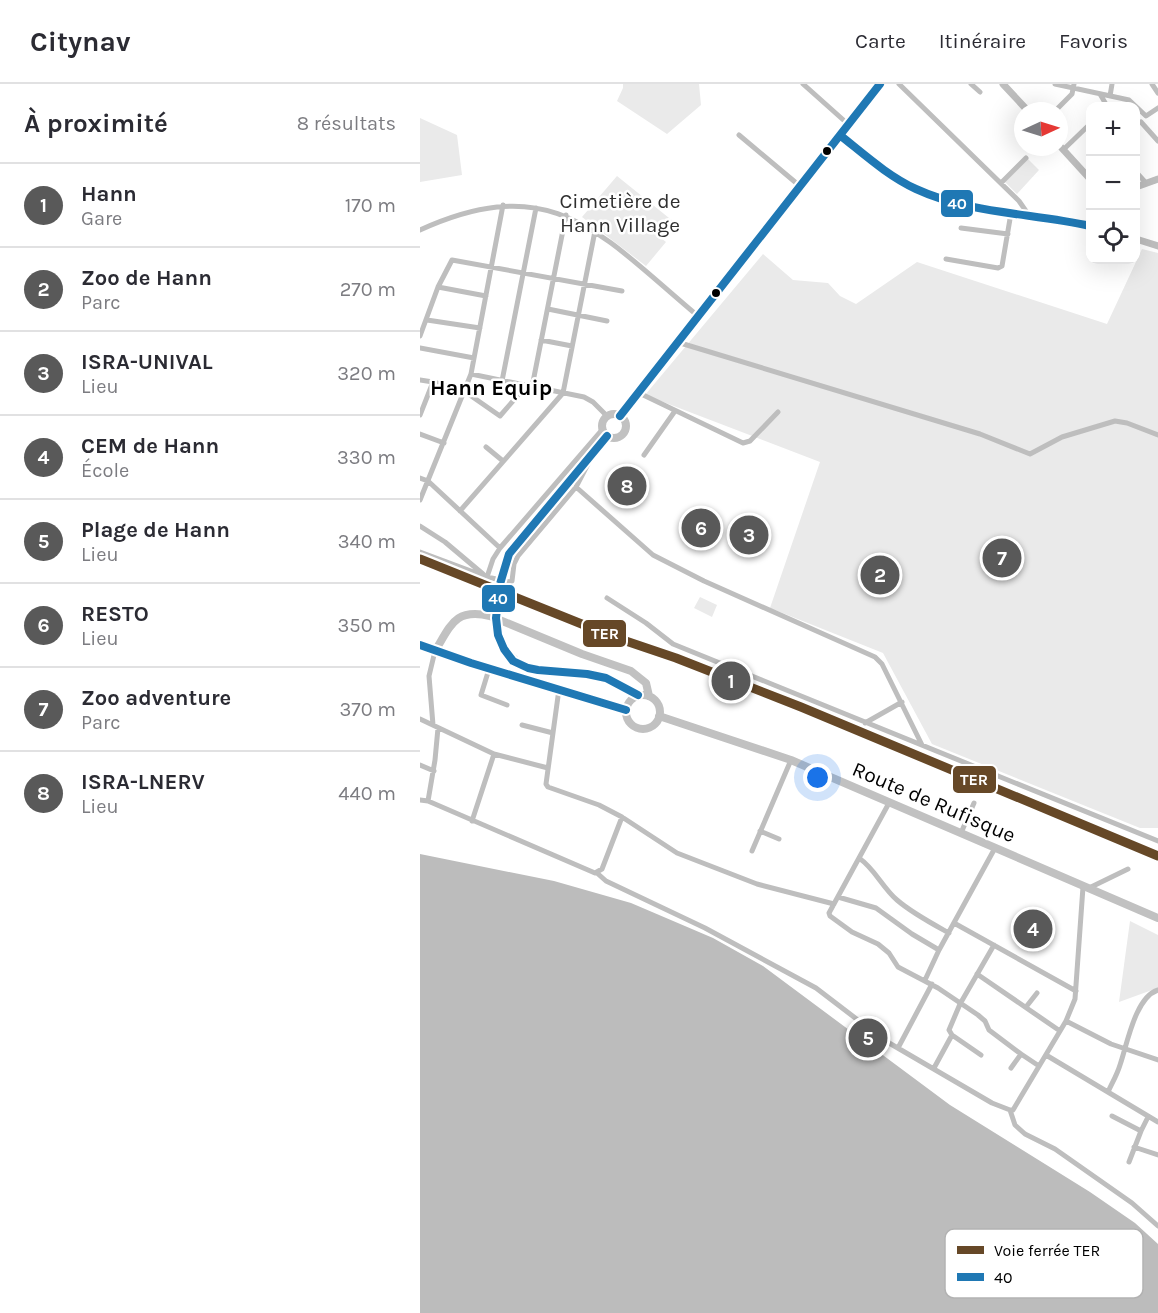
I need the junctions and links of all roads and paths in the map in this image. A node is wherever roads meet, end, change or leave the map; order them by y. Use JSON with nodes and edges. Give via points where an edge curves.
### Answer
{"nodes":[{"id":1,"x":803,"y":84,"type":"edge"},
{"id":2,"x":879,"y":84,"type":"edge"},
{"id":3,"x":899,"y":84,"type":"edge"},
{"id":4,"x":971,"y":84,"type":"edge"},
{"id":5,"x":1003,"y":84,"type":"edge"},
{"id":6,"x":1055,"y":84,"type":"edge"},
{"id":7,"x":1112,"y":84,"type":"edge"},
{"id":8,"x":1152,"y":84,"type":"edge"},
{"id":9,"x":1074,"y":86,"type":"edge"},
{"id":10,"x":980,"y":93,"type":"dead end"},
{"id":11,"x":1158,"y":93,"type":"edge"},
{"id":12,"x":1100,"y":94,"type":"junction"},
{"id":13,"x":1110,"y":96,"type":"junction"},
{"id":14,"x":1020,"y":102,"type":"edge"},
{"id":15,"x":1064,"y":102,"type":"edge"},
{"id":16,"x":1105,"y":102,"type":"edge"},
{"id":17,"x":1156,"y":112,"type":"edge"},
{"id":18,"x":1141,"y":122,"type":"dead end"},
{"id":19,"x":849,"y":125,"type":"junction"},
{"id":20,"x":1086,"y":127,"type":"edge"},
{"id":21,"x":739,"y":135,"type":"dead end"},
{"id":22,"x":841,"y":136,"type":"junction"},
{"id":23,"x":1068,"y":141,"type":"edge"},
{"id":24,"x":1158,"y":141,"type":"edge"},
{"id":25,"x":1068,"y":155,"type":"edge"},
{"id":26,"x":1026,"y":158,"type":"dead end"},
{"id":27,"x":1086,"y":175,"type":"edge"},
{"id":28,"x":1140,"y":176,"type":"edge"},
{"id":29,"x":1158,"y":179,"type":"edge"},
{"id":30,"x":1001,"y":183,"type":"junction"},
{"id":31,"x":1146,"y":183,"type":"junction"},
{"id":32,"x":1140,"y":185,"type":"edge"},
{"id":33,"x":801,"y":187,"type":"junction"},
{"id":34,"x":503,"y":205,"type":"junction"},
{"id":35,"x":536,"y":208,"type":"junction"},
{"id":36,"x":1011,"y":213,"type":"junction"},
{"id":37,"x":1028,"y":214,"type":"junction"},
{"id":38,"x":566,"y":215,"type":"junction"},
{"id":39,"x":1086,"y":225,"type":"edge"},
{"id":40,"x":961,"y":228,"type":"dead end"},
{"id":41,"x":420,"y":230,"type":"edge"},
{"id":42,"x":595,"y":231,"type":"junction"},
{"id":43,"x":1008,"y":234,"type":"junction"},
{"id":44,"x":1140,"y":240,"type":"edge"},
{"id":45,"x":1158,"y":246,"type":"edge"},
{"id":46,"x":946,"y":259,"type":"dead end"},
{"id":47,"x":491,"y":267,"type":"junction"},
{"id":48,"x":524,"y":273,"type":"junction"},
{"id":49,"x":554,"y":279,"type":"junction"},
{"id":50,"x":584,"y":284,"type":"junction"},
{"id":51,"x":438,"y":287,"type":"junction"},
{"id":52,"x":622,"y":291,"type":"dead end"},
{"id":53,"x":486,"y":296,"type":"junction"},
{"id":54,"x":548,"y":309,"type":"junction"},
{"id":55,"x":578,"y":315,"type":"junction"},
{"id":56,"x":698,"y":316,"type":"junction"},
{"id":57,"x":427,"y":320,"type":"junction"},
{"id":58,"x":607,"y":321,"type":"dead end"},
{"id":59,"x":480,"y":328,"type":"junction"},
{"id":60,"x":420,"y":336,"type":"edge"},
{"id":61,"x":542,"y":340,"type":"junction"},
{"id":62,"x":677,"y":342,"type":"junction"},
{"id":63,"x":572,"y":346,"type":"junction"},
{"id":64,"x":420,"y":348,"type":"edge"},
{"id":65,"x":474,"y":358,"type":"junction"},
{"id":66,"x":471,"y":375,"type":"junction"},
{"id":67,"x":420,"y":380,"type":"edge"},
{"id":68,"x":502,"y":381,"type":"junction"},
{"id":69,"x":433,"y":382,"type":"junction"},
{"id":70,"x":529,"y":386,"type":"junction"},
{"id":71,"x":464,"y":391,"type":"junction"},
{"id":72,"x":637,"y":392,"type":"junction"},
{"id":73,"x":563,"y":393,"type":"junction"},
{"id":74,"x":675,"y":411,"type":"junction"},
{"id":75,"x":778,"y":412,"type":"dead end"},
{"id":76,"x":420,"y":415,"type":"edge"},
{"id":77,"x":606,"y":416,"type":"junction"},
{"id":78,"x":620,"y":416,"type":"junction"},
{"id":79,"x":605,"y":433,"type":"junction"},
{"id":80,"x":420,"y":434,"type":"edge"},
{"id":81,"x":1158,"y":435,"type":"edge"},
{"id":82,"x":444,"y":443,"type":"junction"},
{"id":83,"x":595,"y":443,"type":"junction"},
{"id":84,"x":486,"y":447,"type":"dead end"},
{"id":85,"x":644,"y":455,"type":"dead end"},
{"id":86,"x":586,"y":459,"type":"junction"},
{"id":87,"x":503,"y":461,"type":"junction"},
{"id":88,"x":420,"y":478,"type":"edge"},
{"id":89,"x":428,"y":481,"type":"junction"},
{"id":90,"x":576,"y":487,"type":"junction"},
{"id":91,"x":420,"y":500,"type":"edge"},
{"id":92,"x":460,"y":511,"type":"junction"},
{"id":93,"x":420,"y":526,"type":"edge"},
{"id":94,"x":500,"y":548,"type":"junction"},
{"id":95,"x":420,"y":552,"type":"edge"},
{"id":96,"x":487,"y":577,"type":"junction"},
{"id":97,"x":607,"y":598,"type":"dead end"},
{"id":98,"x":420,"y":645,"type":"edge"},
{"id":99,"x":435,"y":651,"type":"junction"},
{"id":100,"x":489,"y":669,"type":"junction"},
{"id":101,"x":559,"y":689,"type":"junction"},
{"id":102,"x":626,"y":691,"type":"junction"},
{"id":103,"x":638,"y":695,"type":"junction"},
{"id":104,"x":649,"y":696,"type":"junction"},
{"id":105,"x":902,"y":702,"type":"junction"},
{"id":106,"x":507,"y":705,"type":"dead end"},
{"id":107,"x":628,"y":706,"type":"junction"},
{"id":108,"x":659,"y":716,"type":"junction"},
{"id":109,"x":420,"y":719,"type":"edge"},
{"id":110,"x":865,"y":723,"type":"junction"},
{"id":111,"x":522,"y":725,"type":"dead end"},
{"id":112,"x":435,"y":726,"type":"junction"},
{"id":113,"x":553,"y":733,"type":"junction"},
{"id":114,"x":922,"y":745,"type":"junction"},
{"id":115,"x":494,"y":754,"type":"junction"},
{"id":116,"x":791,"y":760,"type":"junction"},
{"id":117,"x":420,"y":765,"type":"edge"},
{"id":118,"x":548,"y":768,"type":"junction"},
{"id":119,"x":434,"y":771,"type":"junction"},
{"id":120,"x":420,"y":800,"type":"edge"},
{"id":121,"x":428,"y":801,"type":"junction"},
{"id":122,"x":889,"y":803,"type":"junction"},
{"id":123,"x":974,"y":804,"type":"dead end"},
{"id":124,"x":622,"y":817,"type":"junction"},
{"id":125,"x":472,"y":821,"type":"junction"},
{"id":126,"x":760,"y":831,"type":"junction"},
{"id":127,"x":961,"y":833,"type":"junction"},
{"id":128,"x":779,"y":839,"type":"dead end"},
{"id":129,"x":1158,"y":841,"type":"edge"},
{"id":130,"x":995,"y":848,"type":"junction"},
{"id":131,"x":752,"y":851,"type":"dead end"},
{"id":132,"x":859,"y":858,"type":"junction"},
{"id":133,"x":1128,"y":868,"type":"dead end"},
{"id":134,"x":597,"y":873,"type":"junction"},
{"id":135,"x":1086,"y":888,"type":"junction"},
{"id":136,"x":838,"y":897,"type":"junction"},
{"id":137,"x":834,"y":904,"type":"junction"},
{"id":138,"x":1158,"y":918,"type":"edge"},
{"id":139,"x":954,"y":923,"type":"junction"},
{"id":140,"x":949,"y":933,"type":"junction"},
{"id":141,"x":994,"y":945,"type":"junction"},
{"id":142,"x":939,"y":950,"type":"junction"},
{"id":143,"x":976,"y":974,"type":"junction"},
{"id":144,"x":925,"y":980,"type":"junction"},
{"id":145,"x":932,"y":984,"type":"junction"},
{"id":146,"x":1158,"y":990,"type":"edge"},
{"id":147,"x":1076,"y":991,"type":"junction"},
{"id":148,"x":1037,"y":993,"type":"dead end"},
{"id":149,"x":960,"y":1004,"type":"junction"},
{"id":150,"x":1026,"y":1007,"type":"junction"},
{"id":151,"x":1066,"y":1022,"type":"junction"},
{"id":152,"x":1060,"y":1031,"type":"junction"},
{"id":153,"x":952,"y":1035,"type":"junction"},
{"id":154,"x":898,"y":1048,"type":"junction"},
{"id":155,"x":1125,"y":1050,"type":"junction"},
{"id":156,"x":1021,"y":1054,"type":"junction"},
{"id":157,"x":981,"y":1055,"type":"dead end"},
{"id":158,"x":1046,"y":1055,"type":"junction"},
{"id":159,"x":1158,"y":1060,"type":"edge"},
{"id":160,"x":1039,"y":1066,"type":"junction"},
{"id":161,"x":934,"y":1068,"type":"junction"},
{"id":162,"x":1011,"y":1068,"type":"dead end"},
{"id":163,"x":1108,"y":1092,"type":"junction"},
{"id":164,"x":1010,"y":1110,"type":"junction"},
{"id":165,"x":1112,"y":1116,"type":"dead end"},
{"id":166,"x":1148,"y":1117,"type":"junction"},
{"id":167,"x":1157,"y":1121,"type":"edge"},
{"id":168,"x":1141,"y":1131,"type":"junction"},
{"id":169,"x":1134,"y":1147,"type":"junction"},
{"id":170,"x":1158,"y":1155,"type":"edge"},
{"id":171,"x":1129,"y":1162,"type":"dead end"},
{"id":172,"x":1158,"y":1226,"type":"edge"}],
"edges":[{"from":1,"to":19,"type":"street"},
{"from":2,"to":19,"type":"main road"},
{"from":3,"to":30,"type":"street"},
{"from":4,"to":10,"type":"street"},
{"from":5,"to":14,"type":"street"},
{"from":6,"to":9,"type":"street"},
{"from":7,"to":13,"type":"street"},
{"from":8,"to":11,"type":"street"},
{"from":9,"to":12,"type":"street"},
{"from":9,"to":15,"type":"street"},
{"from":12,"to":13,"type":"street"},
{"from":12,"to":16,"type":"street"},
{"from":13,"to":17,"type":"street","via":[[1132,101],[1144,115]]},
{"from":18,"to":24,"type":"street"},
{"from":19,"to":22,"type":"main road"},
{"from":20,"to":23,"type":"street"},
{"from":21,"to":33,"type":"street"},
{"from":22,"to":33,"type":"main road"},
{"from":22,"to":36,"type":"street","via":[[915,189],[959,204]]},
{"from":25,"to":27,"type":"street"},
{"from":26,"to":30,"type":"street"},
{"from":28,"to":31,"type":"street"},
{"from":29,"to":31,"type":"street"},
{"from":30,"to":37,"type":"street"},
{"from":31,"to":32,"type":"street"},
{"from":33,"to":56,"type":"main road"},
{"from":34,"to":35,"type":"street"},
{"from":34,"to":41,"type":"street","via":[[473,210]]},
{"from":34,"to":47,"type":"street"},
{"from":35,"to":38,"type":"street"},
{"from":35,"to":48,"type":"street"},
{"from":36,"to":37,"type":"street"},
{"from":36,"to":43,"type":"street"},
{"from":37,"to":39,"type":"street"},
{"from":38,"to":42,"type":"street"},
{"from":38,"to":49,"type":"street"},
{"from":40,"to":43,"type":"street"},
{"from":42,"to":50,"type":"street"},
{"from":42,"to":56,"type":"street"},
{"from":43,"to":46,"type":"street","via":[[1000,267]]},
{"from":44,"to":45,"type":"street"},
{"from":47,"to":48,"type":"street"},
{"from":47,"to":51,"type":"street","via":[[452,260]]},
{"from":47,"to":53,"type":"street"},
{"from":48,"to":49,"type":"street"},
{"from":48,"to":68,"type":"street"},
{"from":49,"to":50,"type":"street"},
{"from":49,"to":54,"type":"street"},
{"from":50,"to":52,"type":"street"},
{"from":50,"to":55,"type":"street"},
{"from":51,"to":53,"type":"street"},
{"from":51,"to":57,"type":"street"},
{"from":53,"to":59,"type":"street"},
{"from":54,"to":55,"type":"street"},
{"from":54,"to":61,"type":"street"},
{"from":55,"to":58,"type":"street"},
{"from":55,"to":63,"type":"street"},
{"from":56,"to":62,"type":"main road"},
{"from":57,"to":59,"type":"street"},
{"from":57,"to":60,"type":"street"},
{"from":59,"to":65,"type":"street"},
{"from":61,"to":63,"type":"street"},
{"from":61,"to":70,"type":"street"},
{"from":62,"to":72,"type":"main road"},
{"from":62,"to":81,"type":"street","via":[[981,434],[1030,454],[1062,437],[1115,421]]},
{"from":63,"to":73,"type":"street"},
{"from":64,"to":65,"type":"street"},
{"from":65,"to":66,"type":"street"},
{"from":66,"to":68,"type":"street"},
{"from":66,"to":71,"type":"street"},
{"from":67,"to":69,"type":"street"},
{"from":68,"to":70,"type":"street"},
{"from":69,"to":71,"type":"street"},
{"from":69,"to":76,"type":"street"},
{"from":70,"to":71,"type":"street","via":[[500,416]]},
{"from":70,"to":73,"type":"street"},
{"from":71,"to":82,"type":"street"},
{"from":72,"to":74,"type":"street"},
{"from":72,"to":78,"type":"main road"},
{"from":73,"to":77,"type":"street","via":[[593,402]]},
{"from":73,"to":87,"type":"street"},
{"from":74,"to":75,"type":"street","via":[[744,443]]},
{"from":74,"to":85,"type":"street"},
{"from":77,"to":78,"type":"main road"},
{"from":77,"to":79,"type":"main road","via":[[602,422]]},
{"from":78,"to":79,"type":"main road","via":[[626,424],[624,433],[616,438]]},
{"from":79,"to":83,"type":"main road"},
{"from":80,"to":82,"type":"street"},
{"from":82,"to":89,"type":"street"},
{"from":83,"to":86,"type":"main road"},
{"from":83,"to":94,"type":"street"},
{"from":84,"to":87,"type":"street"},
{"from":86,"to":90,"type":"street","via":[[588,467]]},
{"from":86,"to":102,"type":"main road","bridge":true,"via":[[509,554],[502,575],[496,625],[504,650],[527,668],[607,678]]},
{"from":87,"to":92,"type":"street"},
{"from":88,"to":89,"type":"street"},
{"from":89,"to":91,"type":"street"},
{"from":89,"to":92,"type":"street"},
{"from":90,"to":96,"type":"street","via":[[518,556],[513,581]]},
{"from":90,"to":105,"type":"street","via":[[653,555],[875,657]]},
{"from":92,"to":94,"type":"street"},
{"from":93,"to":96,"type":"street"},
{"from":94,"to":96,"type":"street"},
{"from":95,"to":96,"type":"street"},
{"from":97,"to":110,"type":"street","via":[[674,644]]},
{"from":98,"to":99,"type":"main road"},
{"from":99,"to":100,"type":"main road"},
{"from":99,"to":104,"type":"main road","via":[[460,616],[490,616],[631,671],[646,683]]},
{"from":99,"to":112,"type":"street","via":[[429,676]]},
{"from":100,"to":101,"type":"main road"},
{"from":100,"to":106,"type":"street","via":[[481,695]]},
{"from":101,"to":107,"type":"main road"},
{"from":101,"to":113,"type":"street"},
{"from":102,"to":103,"type":"main road"},
{"from":102,"to":107,"type":"main road"},
{"from":103,"to":104,"type":"main road"},
{"from":103,"to":107,"type":"main road"},
{"from":104,"to":108,"type":"main road","via":[[657,702]]},
{"from":105,"to":110,"type":"street"},
{"from":105,"to":114,"type":"street"},
{"from":107,"to":108,"type":"main road","via":[[627,716],[632,725],[653,725]]},
{"from":108,"to":116,"type":"main road","name":"Route de Rufisque"},
{"from":109,"to":112,"type":"street"},
{"from":110,"to":114,"type":"street"},
{"from":111,"to":113,"type":"street"},
{"from":112,"to":115,"type":"street"},
{"from":112,"to":119,"type":"street"},
{"from":113,"to":118,"type":"street"},
{"from":114,"to":129,"type":"street"},
{"from":115,"to":118,"type":"street"},
{"from":115,"to":125,"type":"street"},
{"from":116,"to":122,"type":"main road","name":"Route de Rufisque"},
{"from":116,"to":126,"type":"street"},
{"from":117,"to":119,"type":"street"},
{"from":118,"to":124,"type":"street","via":[[548,787]]},
{"from":119,"to":121,"type":"street"},
{"from":120,"to":121,"type":"street"},
{"from":121,"to":125,"type":"street"},
{"from":122,"to":127,"type":"main road","name":"Route de Rufisque"},
{"from":122,"to":132,"type":"street"},
{"from":123,"to":127,"type":"street"},
{"from":124,"to":134,"type":"street"},
{"from":124,"to":137,"type":"street","via":[[677,853],[757,884]]},
{"from":125,"to":134,"type":"street"},
{"from":126,"to":128,"type":"street"},
{"from":126,"to":131,"type":"street"},
{"from":127,"to":130,"type":"main road","name":"Route de Rufisque"},
{"from":130,"to":135,"type":"main road","name":"Route de Rufisque"},
{"from":130,"to":139,"type":"street"},
{"from":132,"to":136,"type":"street"},
{"from":132,"to":140,"type":"street","via":[[898,901]]},
{"from":133,"to":135,"type":"street"},
{"from":134,"to":154,"type":"street","via":[[816,988]]},
{"from":135,"to":138,"type":"main road","name":"Route de Rufisque"},
{"from":135,"to":147,"type":"street"},
{"from":136,"to":137,"type":"street"},
{"from":136,"to":142,"type":"street","via":[[872,906]]},
{"from":137,"to":144,"type":"street","via":[[829,913],[831,918],[878,944],[889,952],[898,967]]},
{"from":139,"to":140,"type":"street"},
{"from":139,"to":141,"type":"street"},
{"from":140,"to":142,"type":"street"},
{"from":141,"to":143,"type":"street"},
{"from":141,"to":147,"type":"street"},
{"from":142,"to":144,"type":"street"},
{"from":143,"to":149,"type":"street"},
{"from":143,"to":150,"type":"street"},
{"from":144,"to":145,"type":"street"},
{"from":145,"to":149,"type":"street"},
{"from":145,"to":154,"type":"street"},
{"from":146,"to":155,"type":"street","via":[[1149,994],[1140,1008]]},
{"from":147,"to":151,"type":"street"},
{"from":148,"to":150,"type":"street"},
{"from":149,"to":153,"type":"street","via":[[950,1030]]},
{"from":149,"to":156,"type":"street","via":[[983,1018],[989,1030]]},
{"from":150,"to":152,"type":"street"},
{"from":151,"to":152,"type":"street"},
{"from":151,"to":155,"type":"street"},
{"from":152,"to":158,"type":"street"},
{"from":153,"to":157,"type":"street"},
{"from":153,"to":161,"type":"street"},
{"from":154,"to":161,"type":"street"},
{"from":155,"to":159,"type":"street"},
{"from":155,"to":163,"type":"street"},
{"from":156,"to":160,"type":"street"},
{"from":156,"to":162,"type":"street"},
{"from":158,"to":160,"type":"street"},
{"from":158,"to":163,"type":"street"},
{"from":160,"to":164,"type":"street"},
{"from":161,"to":164,"type":"street"},
{"from":163,"to":166,"type":"street"},
{"from":164,"to":172,"type":"street","via":[[1015,1125],[1025,1134],[1055,1149]]},
{"from":165,"to":168,"type":"street"},
{"from":166,"to":167,"type":"street"},
{"from":166,"to":168,"type":"street"},
{"from":168,"to":169,"type":"street"},
{"from":169,"to":170,"type":"street"},
{"from":169,"to":171,"type":"street"}]}
